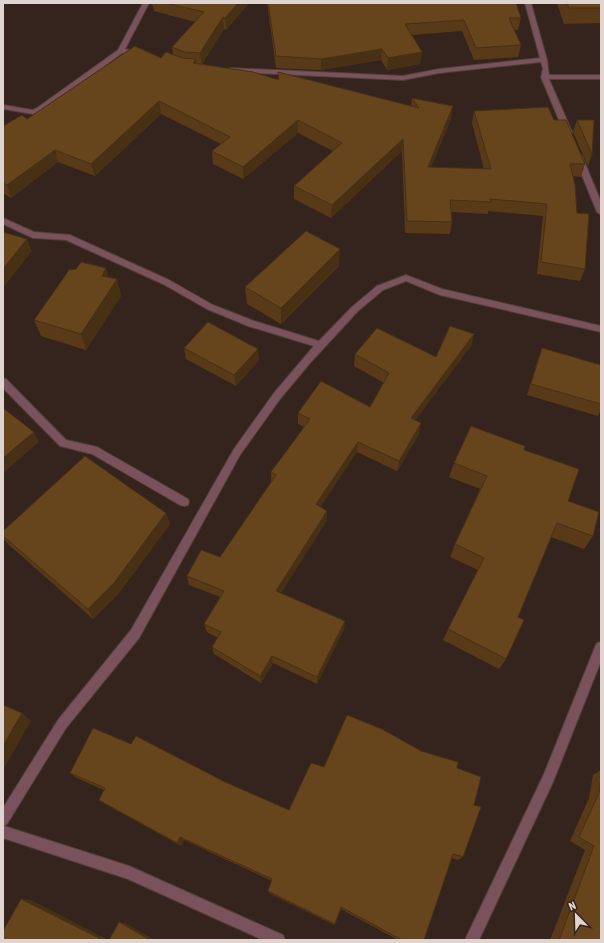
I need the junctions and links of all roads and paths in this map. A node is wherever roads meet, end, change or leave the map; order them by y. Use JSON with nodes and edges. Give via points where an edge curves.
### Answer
{"nodes":[{"id":1,"x":146,"y":3,"type":"edge"},
{"id":2,"x":528,"y":3,"type":"edge"},
{"id":3,"x":121,"y":51,"type":"junction"},
{"id":4,"x":150,"y":54,"type":"edge"},
{"id":5,"x":544,"y":60,"type":"junction"},
{"id":6,"x":223,"y":69,"type":"edge"},
{"id":7,"x":601,"y":77,"type":"edge"},
{"id":8,"x":545,"y":78,"type":"junction"},
{"id":9,"x":3,"y":107,"type":"edge"},
{"id":10,"x":601,"y":212,"type":"edge"},
{"id":11,"x":3,"y":221,"type":"edge"},
{"id":12,"x":601,"y":330,"type":"edge"},
{"id":13,"x":321,"y":345,"type":"junction"},
{"id":14,"x":3,"y":382,"type":"edge"},
{"id":15,"x":184,"y":502,"type":"dead end"},
{"id":16,"x":601,"y":647,"type":"edge"},
{"id":17,"x":3,"y":820,"type":"edge"},
{"id":18,"x":3,"y":832,"type":"edge"},
{"id":19,"x":278,"y":940,"type":"edge"},
{"id":20,"x":472,"y":940,"type":"edge"}],
"edges":[{"from":1,"to":3,"type":"street"},
{"from":2,"to":5,"type":"street"},
{"from":3,"to":4,"type":"street"},
{"from":3,"to":9,"type":"street","via":[[40,110],[33,112]]},
{"from":5,"to":6,"type":"street","via":[[439,71],[403,78]]},
{"from":5,"to":8,"type":"street"},
{"from":7,"to":8,"type":"street"},
{"from":8,"to":10,"type":"street"},
{"from":11,"to":13,"type":"street","via":[[33,235],[66,238],[166,282],[210,308],[251,324]]},
{"from":12,"to":13,"type":"street","via":[[440,292],[406,278],[380,288],[355,309]]},
{"from":13,"to":17,"type":"street","via":[[277,396],[237,452],[135,634],[62,724]]},
{"from":14,"to":15,"type":"street","via":[[63,443],[94,450]]},
{"from":16,"to":20,"type":"street","via":[[549,778]]},
{"from":18,"to":19,"type":"street","via":[[129,873]]}]}
